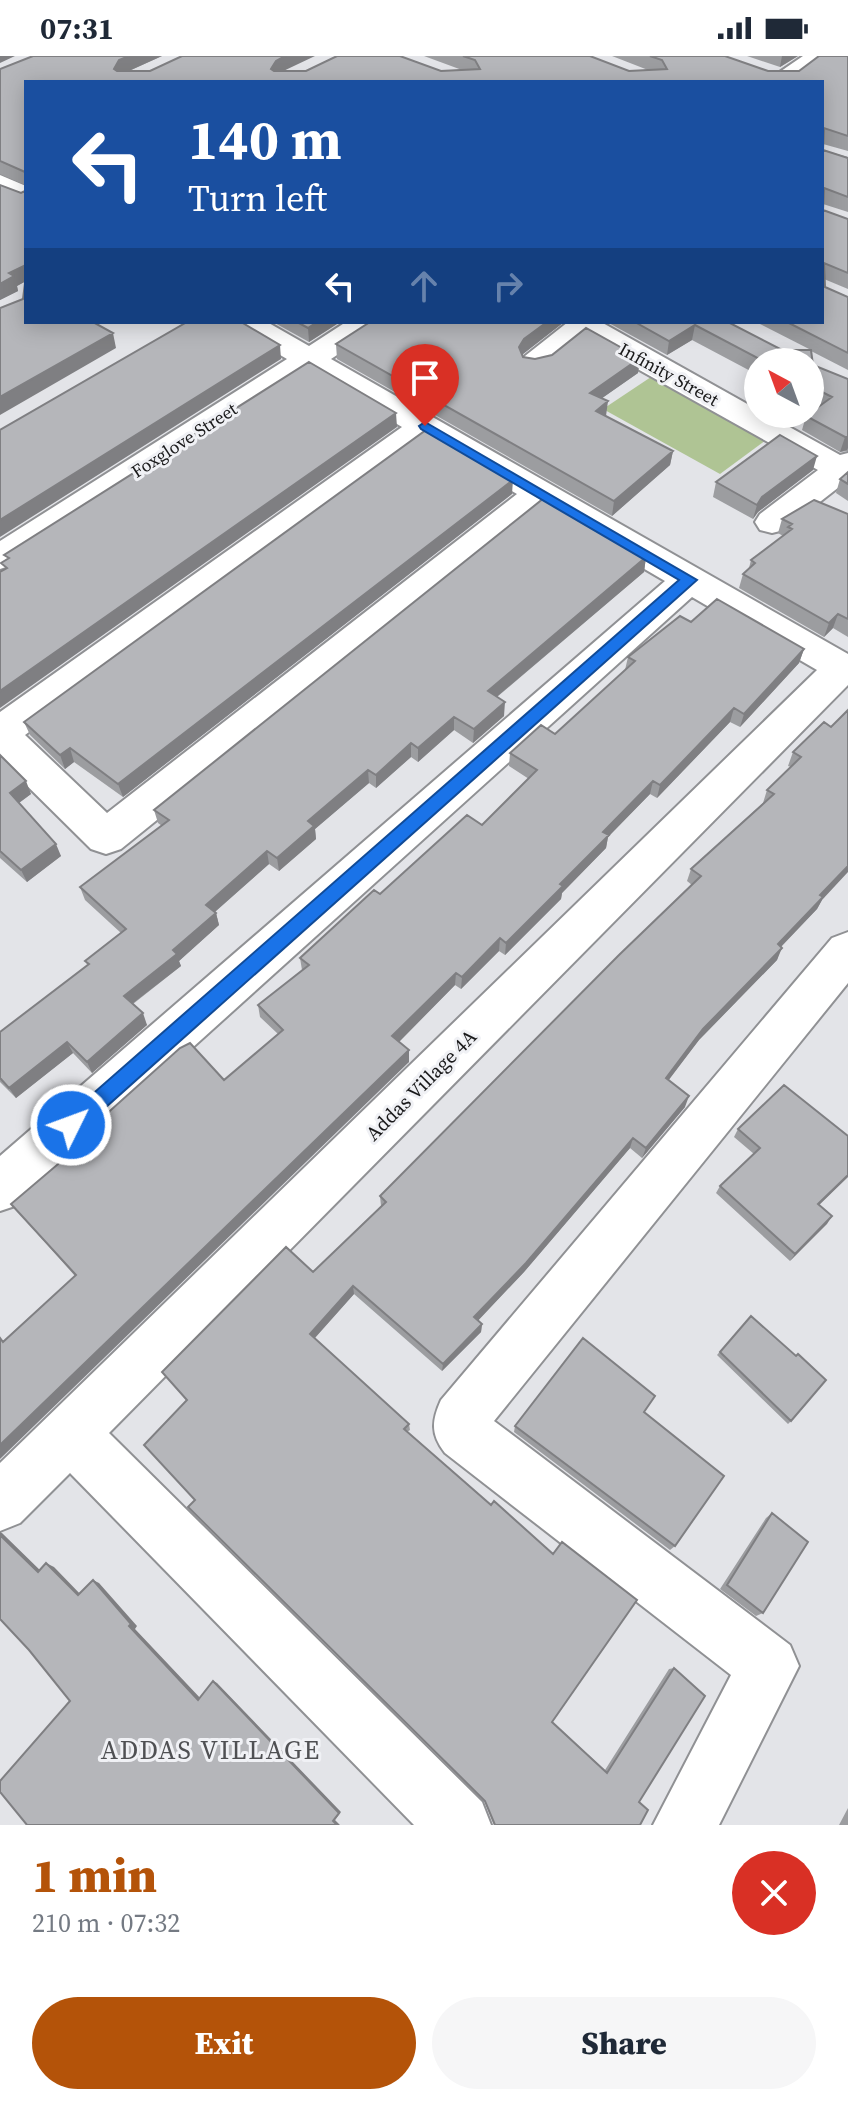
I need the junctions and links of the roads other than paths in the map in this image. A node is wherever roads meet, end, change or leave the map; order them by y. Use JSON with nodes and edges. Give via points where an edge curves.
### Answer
{"nodes":[{"id":1,"x":820,"y":56,"type":"edge"},
{"id":2,"x":756,"y":70,"type":"edge"},
{"id":3,"x":780,"y":80,"type":"edge"},
{"id":4,"x":0,"y":183,"type":"edge"},
{"id":5,"x":24,"y":196,"type":"edge"},
{"id":6,"x":249,"y":324,"type":"edge"},
{"id":7,"x":364,"y":324,"type":"edge"},
{"id":8,"x":584,"y":324,"type":"edge"},
{"id":9,"x":311,"y":359,"type":"junction"},
{"id":10,"x":536,"y":363,"type":"edge"},
{"id":11,"x":425,"y":426,"type":"junction"},
{"id":12,"x":844,"y":466,"type":"edge"},
{"id":13,"x":540,"y":493,"type":"junction"},
{"id":14,"x":772,"y":522,"type":"dead end"},
{"id":15,"x":0,"y":557,"type":"edge"},
{"id":16,"x":689,"y":580,"type":"junction"},
{"id":17,"x":845,"y":670,"type":"edge"},
{"id":18,"x":0,"y":734,"type":"edge"},
{"id":19,"x":848,"y":951,"type":"edge"},
{"id":20,"x":0,"y":1188,"type":"edge"},
{"id":21,"x":70,"y":1433,"type":"junction"},
{"id":22,"x":0,"y":1503,"type":"edge"},
{"id":23,"x":459,"y":1825,"type":"edge"},
{"id":24,"x":685,"y":1825,"type":"edge"}],
"edges":[{"from":1,"to":3,"type":"street"},
{"from":2,"to":3,"type":"street"},
{"from":4,"to":5,"type":"street"},
{"from":6,"to":9,"type":"street"},
{"from":7,"to":9,"type":"street","name":"Foxglove Street"},
{"from":8,"to":10,"type":"street"},
{"from":8,"to":12,"type":"street","name":"Infinity Street"},
{"from":9,"to":11,"type":"street"},
{"from":9,"to":15,"type":"street","name":"Foxglove Street"},
{"from":11,"to":13,"type":"street"},
{"from":11,"to":18,"type":"street"},
{"from":12,"to":14,"type":"street","via":[[820,503]]},
{"from":13,"to":16,"type":"street"},
{"from":13,"to":18,"type":"street","via":[[106,837]]},
{"from":16,"to":17,"type":"street"},
{"from":16,"to":20,"type":"street"},
{"from":17,"to":21,"type":"street","name":"Addas Village 4A"},
{"from":19,"to":24,"type":"street","via":[[460,1419],[465,1433],[769,1666]]},
{"from":21,"to":22,"type":"street","name":"Addas Village 4A"},
{"from":21,"to":23,"type":"street"}]}
